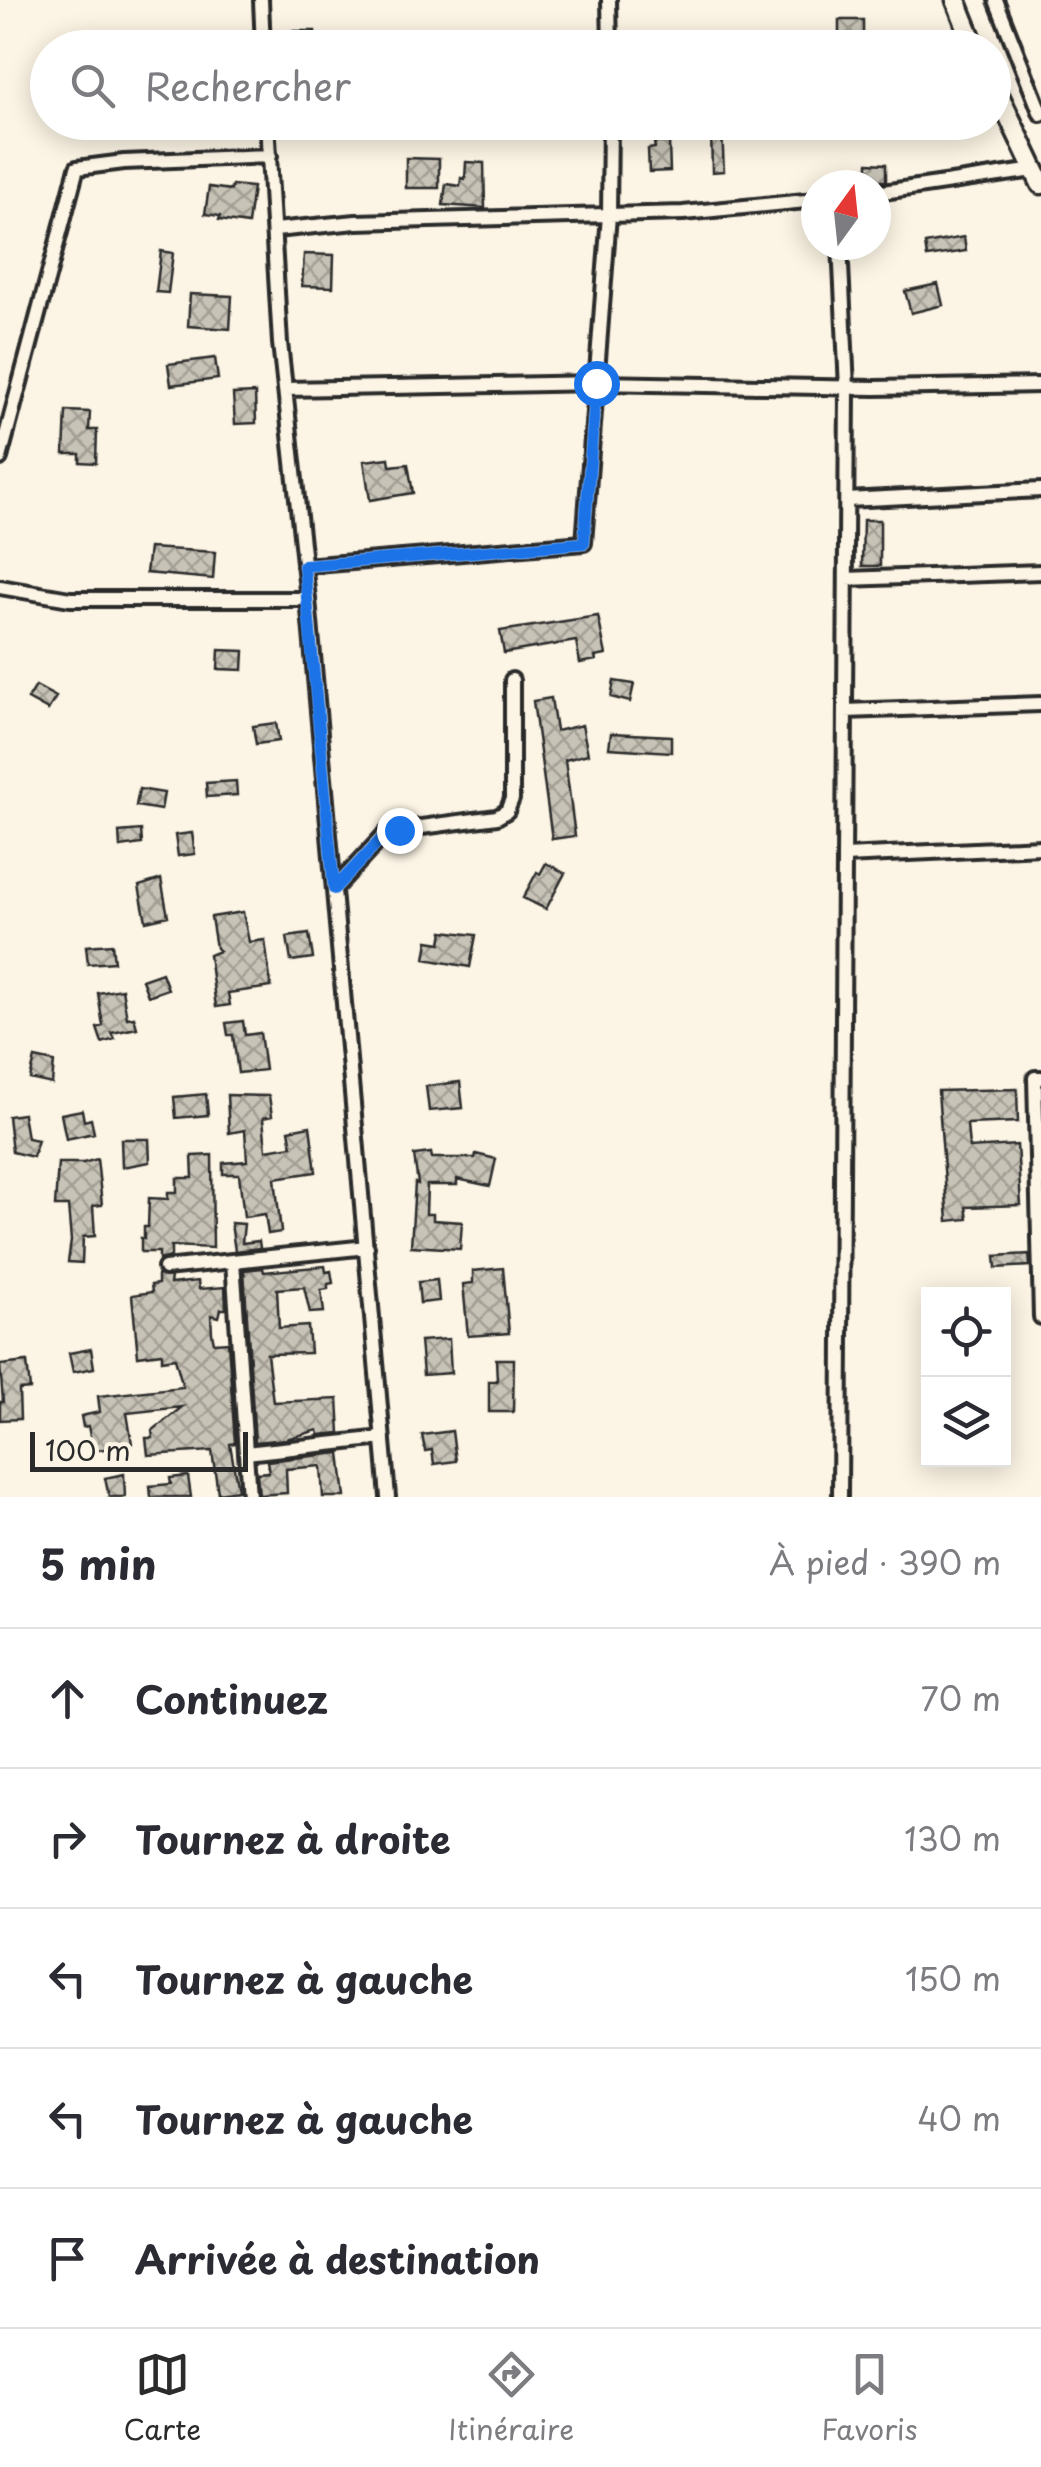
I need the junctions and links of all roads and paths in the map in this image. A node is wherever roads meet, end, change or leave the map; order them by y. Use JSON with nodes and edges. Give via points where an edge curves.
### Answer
{"nodes":[{"id":1,"x":261,"y":0,"type":"edge"},
{"id":2,"x":610,"y":0,"type":"edge"},
{"id":3,"x":956,"y":0,"type":"edge"},
{"id":4,"x":996,"y":0,"type":"edge"},
{"id":5,"x":262,"y":30,"type":"edge"},
{"id":6,"x":610,"y":30,"type":"edge"},
{"id":7,"x":968,"y":30,"type":"edge"},
{"id":8,"x":1008,"y":30,"type":"edge"},
{"id":9,"x":1011,"y":38,"type":"edge"},
{"id":10,"x":1041,"y":114,"type":"edge"},
{"id":11,"x":1011,"y":121,"type":"edge"},
{"id":12,"x":269,"y":140,"type":"edge"},
{"id":13,"x":610,"y":140,"type":"edge"},
{"id":14,"x":270,"y":156,"type":"junction"},
{"id":15,"x":1037,"y":177,"type":"edge"},
{"id":16,"x":891,"y":192,"type":"edge"},
{"id":17,"x":801,"y":201,"type":"edge"},
{"id":18,"x":610,"y":215,"type":"junction"},
{"id":19,"x":275,"y":230,"type":"junction"},
{"id":20,"x":841,"y":260,"type":"edge"},
{"id":21,"x":596,"y":383,"type":"junction"},
{"id":22,"x":1041,"y":385,"type":"edge"},
{"id":23,"x":848,"y":388,"type":"junction"},
{"id":24,"x":285,"y":390,"type":"junction"},
{"id":25,"x":0,"y":458,"type":"edge"},
{"id":26,"x":1041,"y":490,"type":"edge"},
{"id":27,"x":847,"y":500,"type":"junction"},
{"id":28,"x":304,"y":566,"type":"junction"},
{"id":29,"x":1041,"y":572,"type":"edge"},
{"id":30,"x":846,"y":579,"type":"junction"},
{"id":31,"x":0,"y":587,"type":"edge"},
{"id":32,"x":308,"y":600,"type":"junction"},
{"id":33,"x":512,"y":680,"type":"dead end"},
{"id":34,"x":1041,"y":704,"type":"edge"},
{"id":35,"x":845,"y":711,"type":"junction"},
{"id":36,"x":1041,"y":847,"type":"edge"},
{"id":37,"x":844,"y":856,"type":"junction"},
{"id":38,"x":334,"y":889,"type":"junction"},
{"id":39,"x":1041,"y":1078,"type":"edge"},
{"id":40,"x":1040,"y":1226,"type":"edge"},
{"id":41,"x":367,"y":1246,"type":"junction"},
{"id":42,"x":233,"y":1262,"type":"junction"},
{"id":43,"x":165,"y":1268,"type":"dead end"},
{"id":44,"x":1041,"y":1317,"type":"edge"},
{"id":45,"x":383,"y":1438,"type":"junction"},
{"id":46,"x":246,"y":1453,"type":"junction"},
{"id":47,"x":249,"y":1497,"type":"edge"},
{"id":48,"x":388,"y":1497,"type":"edge"},
{"id":49,"x":840,"y":1497,"type":"edge"}],
"edges":[{"from":1,"to":5,"type":"street"},
{"from":2,"to":6,"type":"street"},
{"from":3,"to":7,"type":"main road"},
{"from":4,"to":8,"type":"street"},
{"from":9,"to":10,"type":"street"},
{"from":11,"to":15,"type":"main road"},
{"from":12,"to":14,"type":"street"},
{"from":13,"to":18,"type":"street"},
{"from":14,"to":19,"type":"street"},
{"from":14,"to":25,"type":"street","via":[[77,168]]},
{"from":15,"to":16,"type":"street"},
{"from":17,"to":18,"type":"street"},
{"from":18,"to":19,"type":"street"},
{"from":18,"to":21,"type":"street"},
{"from":19,"to":24,"type":"street"},
{"from":20,"to":23,"type":"street"},
{"from":21,"to":23,"type":"street"},
{"from":21,"to":24,"type":"street"},
{"from":21,"to":28,"type":"street","via":[[584,543]]},
{"from":22,"to":23,"type":"street"},
{"from":23,"to":27,"type":"street"},
{"from":24,"to":28,"type":"street"},
{"from":26,"to":27,"type":"street"},
{"from":27,"to":30,"type":"street"},
{"from":28,"to":32,"type":"street"},
{"from":29,"to":30,"type":"street"},
{"from":30,"to":35,"type":"street"},
{"from":31,"to":32,"type":"street","via":[[70,600]]},
{"from":32,"to":38,"type":"street"},
{"from":33,"to":38,"type":"street","via":[[507,811],[386,834]]},
{"from":34,"to":35,"type":"street"},
{"from":35,"to":37,"type":"street"},
{"from":36,"to":37,"type":"street"},
{"from":37,"to":49,"type":"street"},
{"from":38,"to":41,"type":"street"},
{"from":39,"to":40,"type":"street","via":[[1035,1078]]},
{"from":40,"to":44,"type":"street"},
{"from":41,"to":42,"type":"street"},
{"from":41,"to":45,"type":"street"},
{"from":42,"to":43,"type":"street"},
{"from":42,"to":46,"type":"street"},
{"from":45,"to":46,"type":"street"},
{"from":45,"to":48,"type":"street"},
{"from":46,"to":47,"type":"street"}]}
